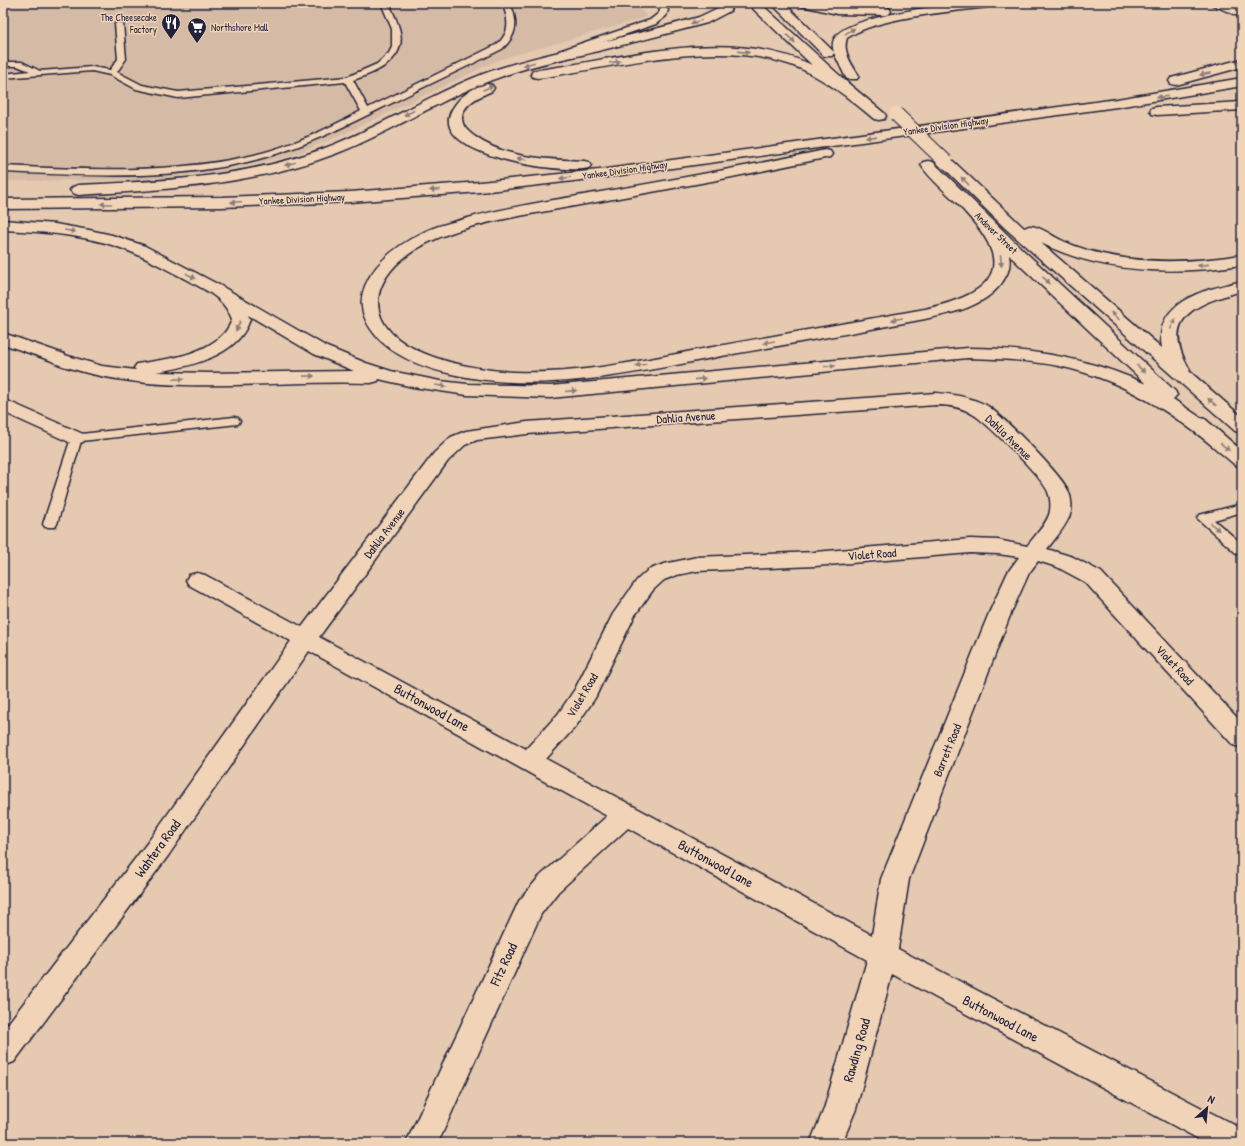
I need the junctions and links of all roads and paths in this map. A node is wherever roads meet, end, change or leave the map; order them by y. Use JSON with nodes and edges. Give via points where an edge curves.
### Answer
{"nodes":[{"id":1,"x":385,"y":3,"type":"edge"},
{"id":2,"x":506,"y":3,"type":"edge"},
{"id":3,"x":658,"y":3,"type":"edge"},
{"id":4,"x":729,"y":3,"type":"edge"},
{"id":5,"x":753,"y":3,"type":"edge"},
{"id":6,"x":777,"y":3,"type":"edge"},
{"id":7,"x":802,"y":3,"type":"edge"},
{"id":8,"x":945,"y":3,"type":"edge"},
{"id":9,"x":987,"y":3,"type":"edge"},
{"id":10,"x":1217,"y":3,"type":"edge"},
{"id":11,"x":1242,"y":14,"type":"edge"},
{"id":12,"x":119,"y":24,"type":"dead end"},
{"id":13,"x":548,"y":58,"type":"junction"},
{"id":14,"x":1242,"y":63,"type":"edge"},
{"id":15,"x":3,"y":64,"type":"edge"},
{"id":16,"x":112,"y":72,"type":"junction"},
{"id":17,"x":38,"y":74,"type":"junction"},
{"id":18,"x":3,"y":76,"type":"edge"},
{"id":19,"x":852,"y":76,"type":"junction"},
{"id":20,"x":348,"y":79,"type":"junction"},
{"id":21,"x":1242,"y":82,"type":"edge"},
{"id":22,"x":863,"y":86,"type":"dead end"},
{"id":23,"x":844,"y":87,"type":"junction"},
{"id":24,"x":1242,"y":95,"type":"edge"},
{"id":25,"x":1242,"y":106,"type":"edge"},
{"id":26,"x":882,"y":110,"type":"junction"},
{"id":27,"x":366,"y":112,"type":"junction"},
{"id":28,"x":1112,"y":114,"type":"junction"},
{"id":29,"x":993,"y":120,"type":"junction"},
{"id":30,"x":906,"y":143,"type":"dead end"},
{"id":31,"x":825,"y":154,"type":"junction"},
{"id":32,"x":728,"y":156,"type":"junction"},
{"id":33,"x":923,"y":159,"type":"dead end"},
{"id":34,"x":3,"y":170,"type":"edge"},
{"id":35,"x":3,"y":193,"type":"edge"},
{"id":36,"x":984,"y":200,"type":"junction"},
{"id":37,"x":3,"y":204,"type":"edge"},
{"id":38,"x":966,"y":205,"type":"junction"},
{"id":39,"x":162,"y":217,"type":"dead end"},
{"id":40,"x":79,"y":218,"type":"dead end"},
{"id":41,"x":3,"y":219,"type":"edge"},
{"id":42,"x":3,"y":225,"type":"edge"},
{"id":43,"x":1242,"y":260,"type":"edge"},
{"id":44,"x":1242,"y":286,"type":"edge"},
{"id":45,"x":223,"y":294,"type":"junction"},
{"id":46,"x":3,"y":338,"type":"edge"},
{"id":47,"x":58,"y":358,"type":"junction"},
{"id":48,"x":403,"y":380,"type":"junction"},
{"id":49,"x":1191,"y":384,"type":"junction"},
{"id":50,"x":3,"y":405,"type":"edge"},
{"id":51,"x":234,"y":421,"type":"dead end"},
{"id":52,"x":1242,"y":427,"type":"edge"},
{"id":53,"x":1208,"y":432,"type":"junction"},
{"id":54,"x":76,"y":438,"type":"junction"},
{"id":55,"x":1242,"y":461,"type":"edge"},
{"id":56,"x":1242,"y":508,"type":"edge"},
{"id":57,"x":50,"y":524,"type":"dead end"},
{"id":58,"x":1242,"y":552,"type":"edge"},
{"id":59,"x":1034,"y":553,"type":"junction"},
{"id":60,"x":197,"y":580,"type":"dead end"},
{"id":61,"x":305,"y":639,"type":"junction"},
{"id":62,"x":1240,"y":733,"type":"edge"},
{"id":63,"x":530,"y":761,"type":"junction"},
{"id":64,"x":626,"y":814,"type":"junction"},
{"id":65,"x":883,"y":955,"type":"junction"},
{"id":66,"x":3,"y":1053,"type":"edge"},
{"id":67,"x":422,"y":1143,"type":"edge"},
{"id":68,"x":826,"y":1143,"type":"edge"},
{"id":69,"x":1237,"y":1143,"type":"edge"}],
"edges":[{"from":1,"to":20,"type":"lane","via":[[397,39],[394,53],[366,73]]},
{"from":2,"to":27,"type":"lane","via":[[511,13],[512,27],[505,43]]},
{"from":3,"to":13,"type":"lane","via":[[664,10],[663,14],[653,22]]},
{"from":4,"to":13,"type":"main road","one_way":true,"via":[[726,8],[703,20]]},
{"from":5,"to":23,"type":"main road","name":"Andover Street","one_way":true},
{"from":6,"to":19,"type":"main road"},
{"from":7,"to":8,"type":"main road","via":[[837,10],[875,12]]},
{"from":19,"to":9,"type":"main road","one_way":true,"via":[[844,63],[839,44],[841,37],[848,31],[871,22]]},
{"from":10,"to":11,"type":"main road"},
{"from":12,"to":16,"type":"lane","via":[[122,59]]},
{"from":13,"to":35,"type":"main road","one_way":true,"via":[[487,76],[336,148],[273,169],[172,185]]},
{"from":14,"to":29,"type":"main road","one_way":true,"via":[[1212,72]]},
{"from":15,"to":17,"type":"lane","via":[[28,66]]},
{"from":16,"to":17,"type":"lane","via":[[92,70]]},
{"from":16,"to":20,"type":"lane","via":[[139,88],[178,95]]},
{"from":17,"to":18,"type":"lane"},
{"from":19,"to":22,"type":"main road"},
{"from":20,"to":27,"type":"lane"},
{"from":21,"to":29,"type":"main road","name":"Yankee Division Highway","one_way":true,"via":[[1170,96]]},
{"from":23,"to":26,"type":"main road","name":"Andover Street"},
{"from":32,"to":23,"type":"main road","one_way":true,"via":[[631,165],[539,162],[483,148],[461,132],[456,125],[456,117],[463,103],[470,97],[481,90],[509,80],[700,50],[743,51],[782,58]]},
{"from":24,"to":28,"type":"main road","name":"Yankee Division Highway"},
{"from":25,"to":28,"type":"main road"},
{"from":26,"to":30,"type":"main road","name":"Andover Street"},
{"from":36,"to":26,"type":"main road","name":"Andover Street","one_way":true,"bridge":true,"via":[[896,114]]},
{"from":27,"to":34,"type":"lane","via":[[316,136],[281,149],[210,166],[137,172]]},
{"from":28,"to":31,"type":"main road","name":"Yankee Division Highway"},
{"from":29,"to":32,"type":"main road","name":"Yankee Division Highway","one_way":true},
{"from":38,"to":31,"type":"main road","one_way":true,"via":[[993,237],[1003,262],[1001,271],[985,292],[970,301],[925,314],[640,366],[541,378],[479,375],[431,363],[393,343],[371,316],[369,299],[374,283],[385,266],[398,255],[436,233],[515,211],[663,186]]},
{"from":31,"to":39,"type":"main road","name":"Yankee Division Highway","via":[[606,184],[470,198],[319,210]]},
{"from":32,"to":37,"type":"main road","name":"Yankee Division Highway","one_way":true,"via":[[543,180],[350,197],[215,202]]},
{"from":33,"to":38,"type":"main road","name":"Andover Street"},
{"from":43,"to":36,"type":"main road","one_way":true,"via":[[1165,267],[1108,261],[1042,238]]},
{"from":49,"to":36,"type":"main road","name":"Andover Street","one_way":true},
{"from":38,"to":53,"type":"main road","name":"Andover Street","one_way":true},
{"from":40,"to":41,"type":"main road"},
{"from":42,"to":45,"type":"main road","one_way":true,"via":[[67,230],[122,243],[152,255]]},
{"from":49,"to":44,"type":"main road","one_way":true,"via":[[1170,349],[1168,335],[1172,323],[1180,312],[1194,302]]},
{"from":45,"to":47,"type":"main road","one_way":true,"via":[[236,308],[241,319],[237,330],[228,340],[196,356],[154,368],[96,367]]},
{"from":45,"to":48,"type":"main road","via":[[332,356]]},
{"from":46,"to":47,"type":"main road"},
{"from":47,"to":48,"type":"main road","one_way":true,"via":[[116,374],[171,379],[351,376]]},
{"from":48,"to":53,"type":"main road","one_way":true,"via":[[485,392],[550,392],[968,353],[1002,352],[1032,355],[1088,367],[1146,391]]},
{"from":52,"to":49,"type":"main road","name":"Andover Street","one_way":true},
{"from":50,"to":54,"type":"main road"},
{"from":51,"to":54,"type":"lane"},
{"from":53,"to":55,"type":"main road","name":"Andover Street","one_way":true},
{"from":54,"to":57,"type":"lane"},
{"from":56,"to":58,"type":"lane","one_way":true,"via":[[1204,518]]},
{"from":59,"to":61,"type":"main road","name":"Dahlia Avenue","via":[[1061,511],[1059,492],[1048,476],[993,420],[980,410],[954,400],[936,399],[502,430],[458,441],[441,457]]},
{"from":59,"to":62,"type":"main road","name":"Violet Road","via":[[1065,562],[1093,577]]},
{"from":59,"to":63,"type":"main road","name":"Violet Road","via":[[998,547],[970,546],[815,559],[697,564],[656,575],[641,590],[624,614],[586,692],[567,720]]},
{"from":59,"to":65,"type":"main road","name":"Barrett Road","via":[[1019,572],[1000,613],[895,879]]},
{"from":60,"to":61,"type":"main road","name":"Buttonwood Lane"},
{"from":61,"to":63,"type":"main road","name":"Buttonwood Lane"},
{"from":61,"to":66,"type":"main road","name":"Wahtera Road","via":[[158,849]]},
{"from":63,"to":64,"type":"main road","name":"Buttonwood Lane"},
{"from":64,"to":65,"type":"main road","name":"Buttonwood Lane"},
{"from":64,"to":67,"type":"main road","name":"Fitz Road","via":[[549,882],[529,908]]},
{"from":65,"to":68,"type":"main road","name":"Rawding Road","via":[[840,1109]]},
{"from":65,"to":69,"type":"main road","name":"Buttonwood Lane"}]}
